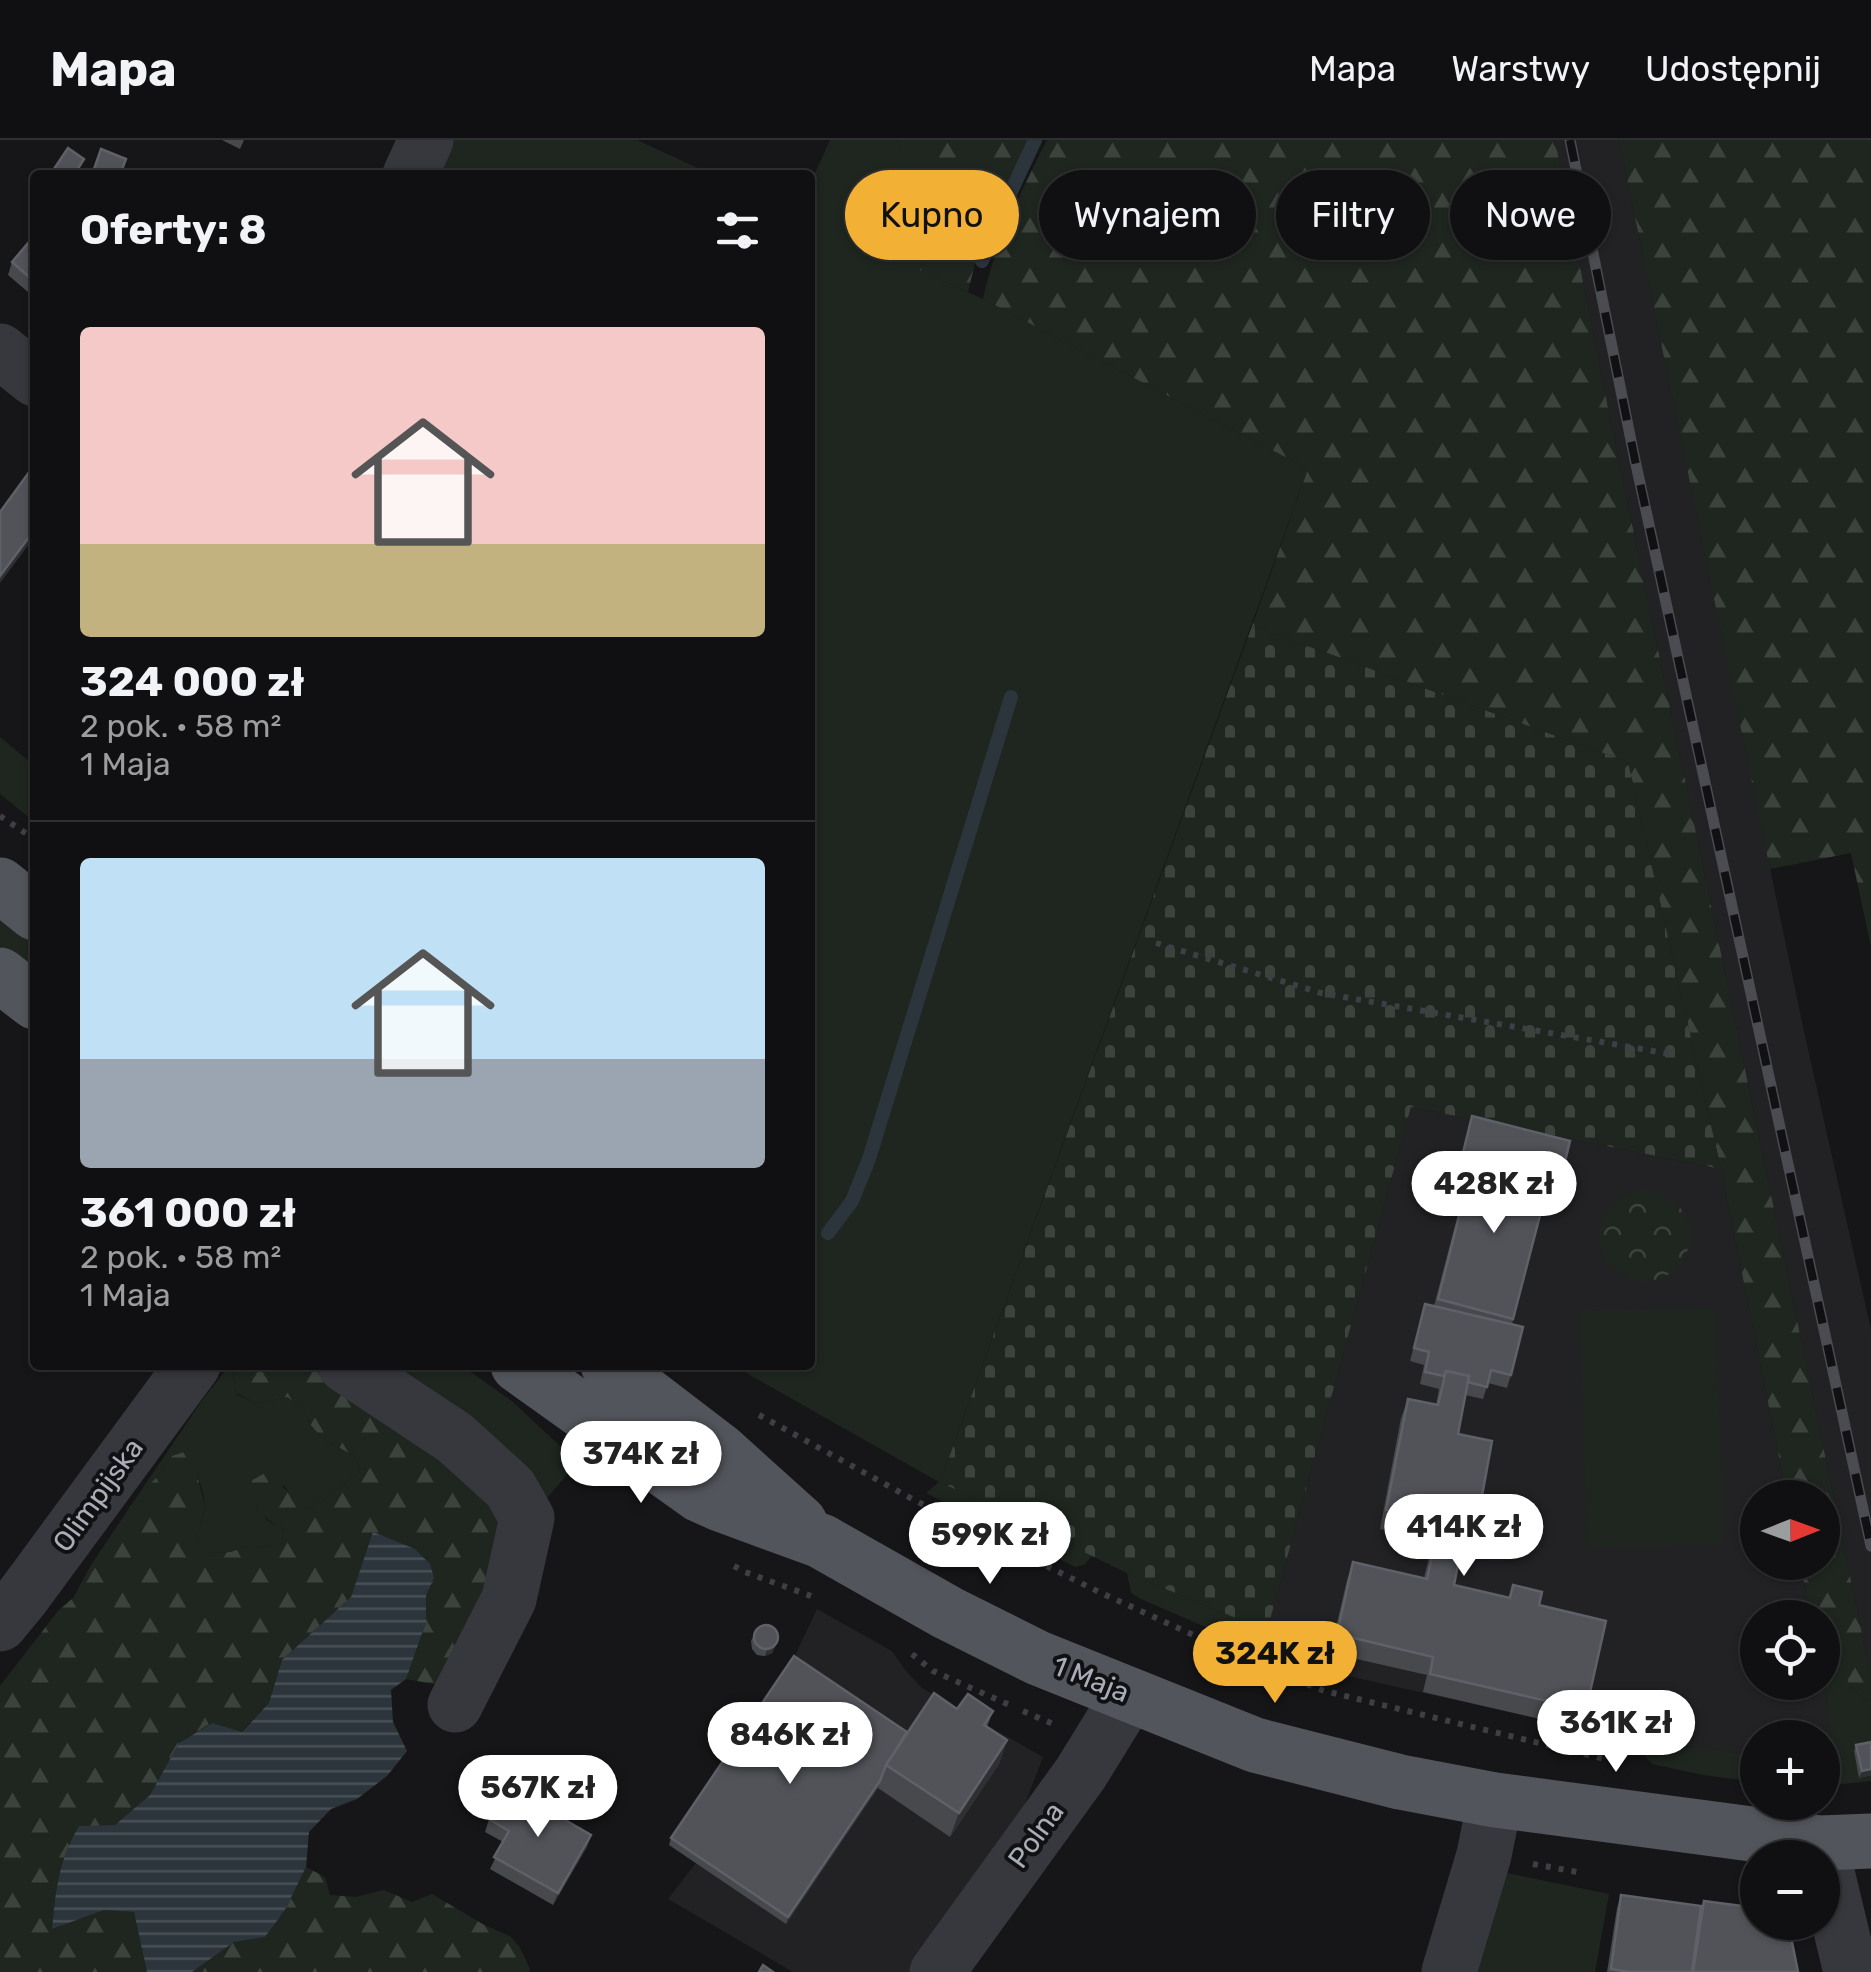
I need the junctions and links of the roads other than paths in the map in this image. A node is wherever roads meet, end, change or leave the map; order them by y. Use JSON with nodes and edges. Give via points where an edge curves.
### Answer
{"nodes":[{"id":1,"x":426,"y":140,"type":"edge"},
{"id":2,"x":412,"y":170,"type":"edge"},
{"id":3,"x":0,"y":351,"type":"edge"},
{"id":4,"x":30,"y":375,"type":"edge"},
{"id":5,"x":0,"y":885,"type":"edge"},
{"id":6,"x":30,"y":909,"type":"edge"},
{"id":7,"x":0,"y":975,"type":"edge"},
{"id":8,"x":30,"y":998,"type":"edge"},
{"id":9,"x":189,"y":1370,"type":"edge"},
{"id":10,"x":353,"y":1370,"type":"edge"},
{"id":11,"x":525,"y":1370,"type":"edge"},
{"id":12,"x":615,"y":1370,"type":"edge"},
{"id":13,"x":821,"y":1541,"type":"junction"},
{"id":14,"x":0,"y":1624,"type":"edge"},
{"id":15,"x":1130,"y":1695,"type":"junction"},
{"id":16,"x":455,"y":1705,"type":"dead end"},
{"id":17,"x":1495,"y":1800,"type":"junction"},
{"id":18,"x":1845,"y":1842,"type":"edge"},
{"id":19,"x":937,"y":1972,"type":"edge"},
{"id":20,"x":1449,"y":1972,"type":"edge"},
{"id":21,"x":1851,"y":1972,"type":"edge"}],
"edges":[{"from":1,"to":2,"type":"street"},
{"from":3,"to":4,"type":"street"},
{"from":5,"to":6,"type":"main road"},
{"from":7,"to":8,"type":"main road"},
{"from":9,"to":14,"type":"street","name":"Olimpijska"},
{"from":10,"to":16,"type":"street","via":[[454,1438],[510,1488],[527,1518],[508,1599]]},
{"from":11,"to":13,"type":"main road","name":"1 Maja","via":[[700,1494]]},
{"from":12,"to":13,"type":"main road","name":"1 Maja","via":[[719,1450]]},
{"from":13,"to":15,"type":"main road","name":"1 Maja","via":[[963,1621]]},
{"from":15,"to":17,"type":"main road","name":"1 Maja","via":[[1255,1745]]},
{"from":15,"to":19,"type":"street","name":"Polna","via":[[1086,1767]]},
{"from":17,"to":18,"type":"main road","name":"1 Maja"},
{"from":17,"to":20,"type":"street"},
{"from":18,"to":21,"type":"street"}]}
